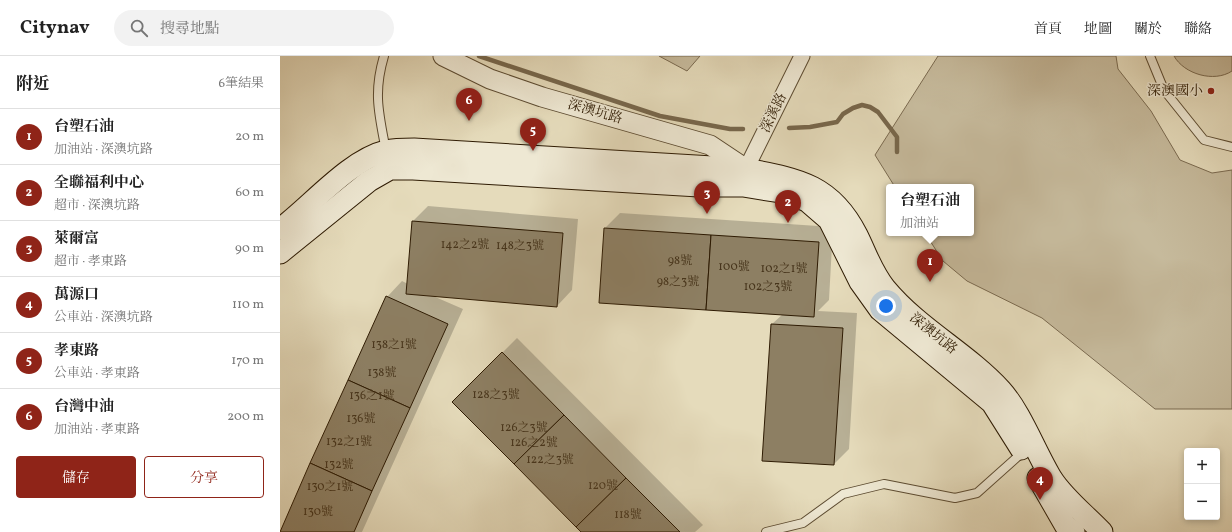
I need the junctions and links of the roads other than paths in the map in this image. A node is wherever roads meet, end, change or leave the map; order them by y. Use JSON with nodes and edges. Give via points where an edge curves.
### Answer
{"nodes":[{"id":1,"x":384,"y":56,"type":"edge"},
{"id":2,"x":443,"y":56,"type":"edge"},
{"id":3,"x":802,"y":56,"type":"edge"},
{"id":4,"x":1150,"y":56,"type":"edge"},
{"id":5,"x":1232,"y":147,"type":"edge"},
{"id":6,"x":386,"y":151,"type":"junction"},
{"id":7,"x":744,"y":178,"type":"junction"},
{"id":8,"x":280,"y":229,"type":"edge"},
{"id":9,"x":280,"y":253,"type":"edge"},
{"id":10,"x":1028,"y":448,"type":"junction"},
{"id":11,"x":766,"y":532,"type":"edge"},
{"id":12,"x":1074,"y":532,"type":"edge"},
{"id":13,"x":1102,"y":532,"type":"edge"}],
"edges":[{"from":1,"to":6,"type":"lane","via":[[377,96]]},
{"from":2,"to":7,"type":"street","name":"深澳坑路","via":[[490,79],[542,97],[710,145]]},
{"from":3,"to":7,"type":"street","name":"深溪路"},
{"from":4,"to":5,"type":"lane","via":[[1164,90],[1204,140]]},
{"from":6,"to":7,"type":"main road","via":[[414,148]]},
{"from":6,"to":8,"type":"main road","via":[[368,158],[352,169]]},
{"from":7,"to":9,"type":"main road","via":[[699,186],[390,169],[369,181]]},
{"from":7,"to":10,"type":"main road","name":"深澳坑路","via":[[787,177],[803,182],[832,200],[848,218],[865,256],[884,287],[911,317],[1002,391]]},
{"from":10,"to":11,"type":"lane","via":[[977,493],[955,498],[884,484],[843,494],[803,523]]},
{"from":10,"to":12,"type":"main road","name":"深澳坑路","via":[[1065,525]]},
{"from":10,"to":13,"type":"main road","name":"深澳坑路","via":[[1053,480]]}]}
